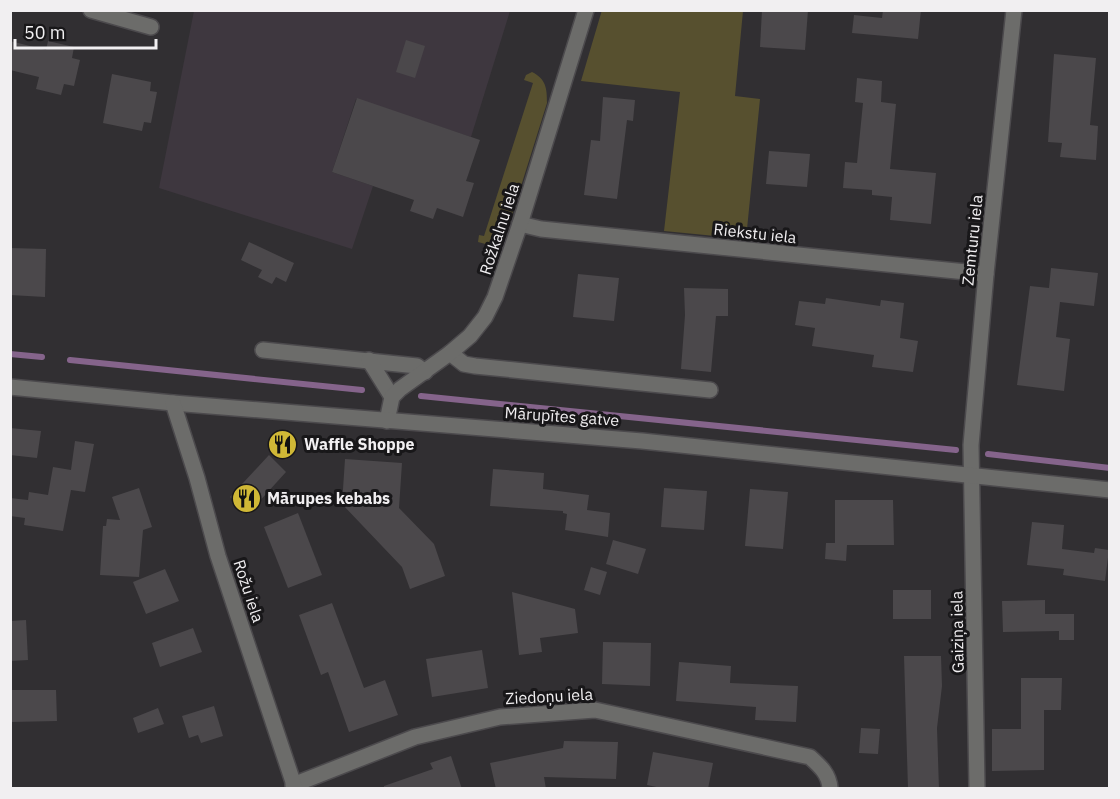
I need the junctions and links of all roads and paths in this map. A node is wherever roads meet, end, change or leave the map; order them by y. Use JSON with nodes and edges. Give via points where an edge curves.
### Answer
{"nodes":[{"id":1,"x":91,"y":10,"type":"edge"},
{"id":2,"x":586,"y":10,"type":"edge"},
{"id":3,"x":1014,"y":10,"type":"edge"},
{"id":4,"x":151,"y":27,"type":"dead end"},
{"id":5,"x":520,"y":224,"type":"junction"},
{"id":6,"x":986,"y":274,"type":"junction"},
{"id":7,"x":263,"y":350,"type":"dead end"},
{"id":8,"x":450,"y":353,"type":"junction"},
{"id":9,"x":369,"y":360,"type":"junction"},
{"id":10,"x":424,"y":372,"type":"junction"},
{"id":11,"x":10,"y":387,"type":"edge"},
{"id":12,"x":710,"y":390,"type":"dead end"},
{"id":13,"x":392,"y":397,"type":"junction"},
{"id":14,"x":173,"y":403,"type":"junction"},
{"id":15,"x":387,"y":421,"type":"junction"},
{"id":16,"x":972,"y":474,"type":"junction"},
{"id":17,"x":1110,"y":490,"type":"edge"},
{"id":18,"x":294,"y":787,"type":"edge"},
{"id":19,"x":830,"y":789,"type":"edge"},
{"id":20,"x":977,"y":789,"type":"edge"}],
"edges":[{"from":1,"to":4,"type":"street"},
{"from":2,"to":5,"type":"street","name":"Rožkalnu iela"},
{"from":3,"to":6,"type":"street","name":"Zemturu iela"},
{"from":5,"to":6,"type":"street","name":"Riekstu iela"},
{"from":5,"to":8,"type":"street","name":"Rožkalnu iela","via":[[486,317]]},
{"from":6,"to":16,"type":"street","name":"Zemturu iela","via":[[971,445]]},
{"from":7,"to":9,"type":"street"},
{"from":8,"to":10,"type":"street","name":"Rožkalnu iela"},
{"from":8,"to":12,"type":"street","via":[[464,364],[475,366]]},
{"from":9,"to":10,"type":"street","via":[[417,366]]},
{"from":9,"to":13,"type":"street"},
{"from":10,"to":13,"type":"street","name":"Rožkalnu iela"},
{"from":11,"to":14,"type":"street","name":"Mārupītes gatve"},
{"from":13,"to":15,"type":"street"},
{"from":14,"to":15,"type":"street","name":"Mārupītes gatve"},
{"from":14,"to":18,"type":"street","name":"Rožu iela","via":[[218,556]]},
{"from":15,"to":16,"type":"street","name":"Mārupītes gatve","via":[[642,441]]},
{"from":16,"to":17,"type":"street","name":"Mārupītes gatve"},
{"from":16,"to":20,"type":"street","name":"Gaiziņa iela"},
{"from":18,"to":19,"type":"street","name":"Ziedoņu iela","via":[[415,736],[500,717],[595,710],[810,758],[823,768]]}]}
